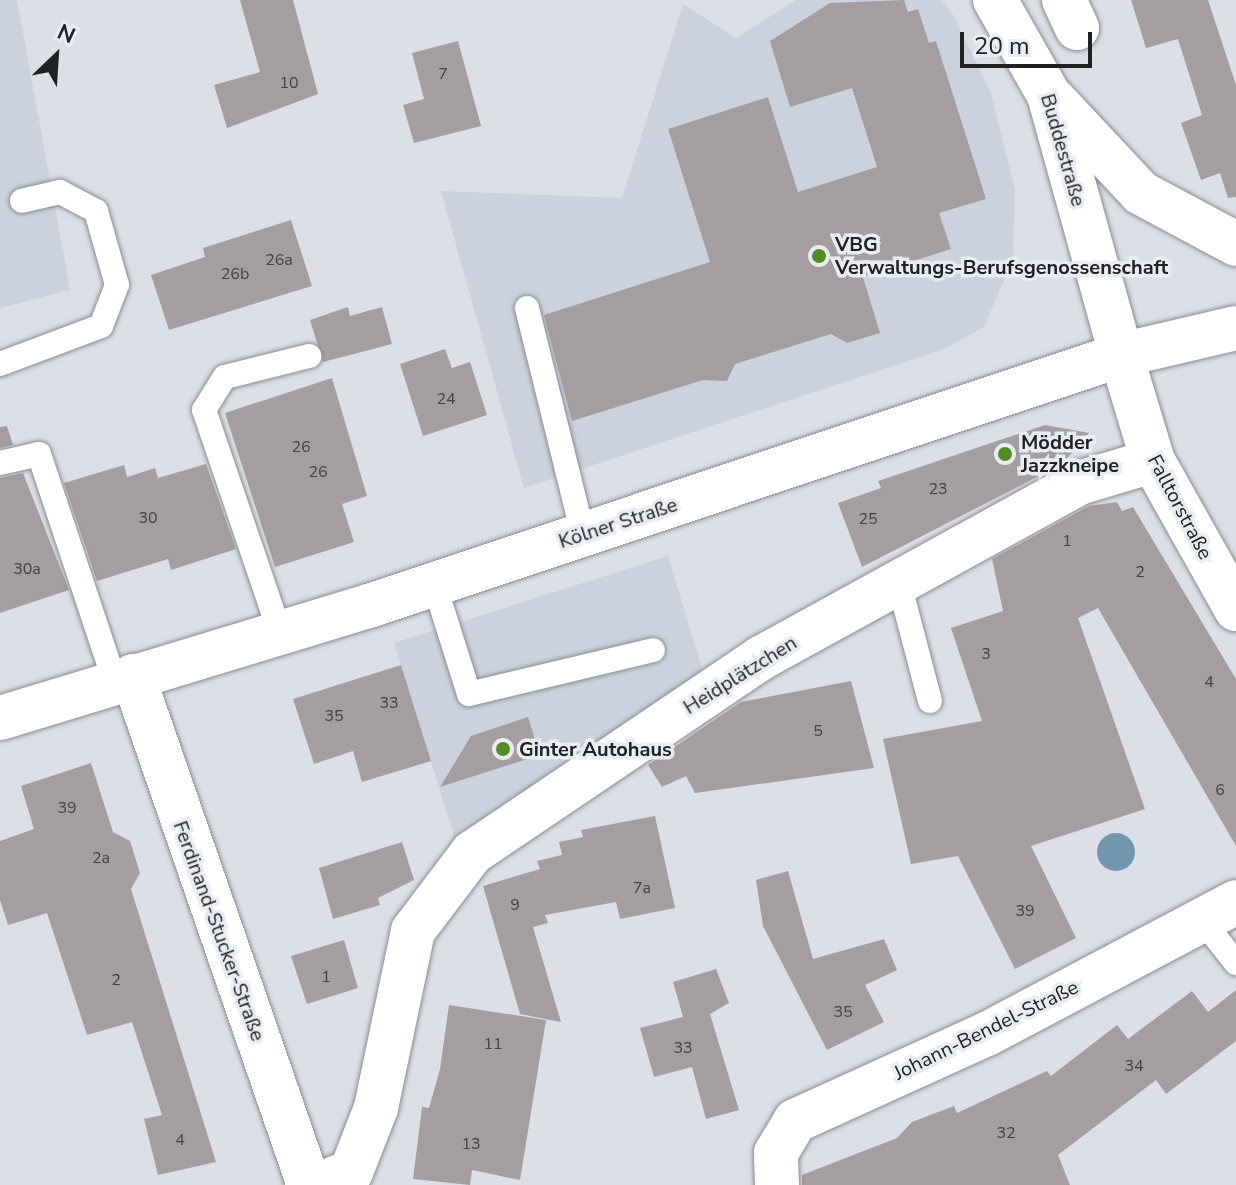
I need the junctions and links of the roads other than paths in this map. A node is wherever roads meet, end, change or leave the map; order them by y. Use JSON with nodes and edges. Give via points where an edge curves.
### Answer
{"nodes":[{"id":1,"x":995,"y":0,"type":"edge"},
{"id":2,"x":1049,"y":95,"type":"junction"},
{"id":3,"x":22,"y":201,"type":"dead end"},
{"id":4,"x":1236,"y":244,"type":"edge"},
{"id":5,"x":527,"y":308,"type":"dead end"},
{"id":6,"x":1236,"y":328,"type":"edge"},
{"id":7,"x":1121,"y":355,"type":"junction"},
{"id":8,"x":309,"y":356,"type":"dead end"},
{"id":9,"x":0,"y":364,"type":"edge"},
{"id":10,"x":1153,"y":461,"type":"junction"},
{"id":11,"x":0,"y":463,"type":"edge"},
{"id":12,"x":583,"y":534,"type":"junction"},
{"id":13,"x":434,"y":583,"type":"junction"},
{"id":14,"x":899,"y":583,"type":"junction"},
{"id":15,"x":1236,"y":609,"type":"edge"},
{"id":16,"x":280,"y":633,"type":"junction"},
{"id":17,"x":653,"y":650,"type":"dead end"},
{"id":18,"x":124,"y":679,"type":"junction"},
{"id":19,"x":930,"y":701,"type":"dead end"},
{"id":20,"x":0,"y":718,"type":"edge"},
{"id":21,"x":1219,"y":911,"type":"edge"},
{"id":22,"x":1236,"y":963,"type":"edge"},
{"id":23,"x":309,"y":1185,"type":"edge"},
{"id":24,"x":317,"y":1185,"type":"edge"},
{"id":25,"x":777,"y":1185,"type":"edge"}],
"edges":[{"from":1,"to":2,"type":"street","name":"Buddestraße"},
{"from":2,"to":4,"type":"street","via":[[1141,193]]},
{"from":2,"to":7,"type":"street","name":"Buddestraße"},
{"from":3,"to":9,"type":"lane","via":[[60,192],[96,211],[117,285],[101,326]]},
{"from":5,"to":12,"type":"lane"},
{"from":6,"to":7,"type":"street","name":"Kölner Straße"},
{"from":7,"to":10,"type":"street","name":"Falltorstraße"},
{"from":7,"to":12,"type":"street","name":"Kölner Straße"},
{"from":8,"to":16,"type":"lane","via":[[225,377],[204,410]]},
{"from":10,"to":14,"type":"street","name":"Heidplätzchen","via":[[1079,483]]},
{"from":10,"to":15,"type":"street","name":"Falltorstraße"},
{"from":11,"to":18,"type":"lane","via":[[39,454]]},
{"from":12,"to":13,"type":"street","name":"Kölner Straße"},
{"from":13,"to":16,"type":"street","name":"Kölner Straße"},
{"from":13,"to":17,"type":"lane","via":[[469,694]]},
{"from":14,"to":19,"type":"lane"},
{"from":14,"to":24,"type":"street","name":"Heidplätzchen","via":[[761,658],[472,853],[413,931],[376,1108],[351,1172]]},
{"from":16,"to":18,"type":"street","name":"Kölner Straße"},
{"from":18,"to":20,"type":"street","name":"Kölner Straße"},
{"from":18,"to":23,"type":"street","name":"Ferdinand-Stucker-Straße"},
{"from":21,"to":22,"type":"lane"},
{"from":21,"to":25,"type":"street","name":"Johann-Bendel-Straße","via":[[987,1034],[795,1121],[776,1153]]}]}
